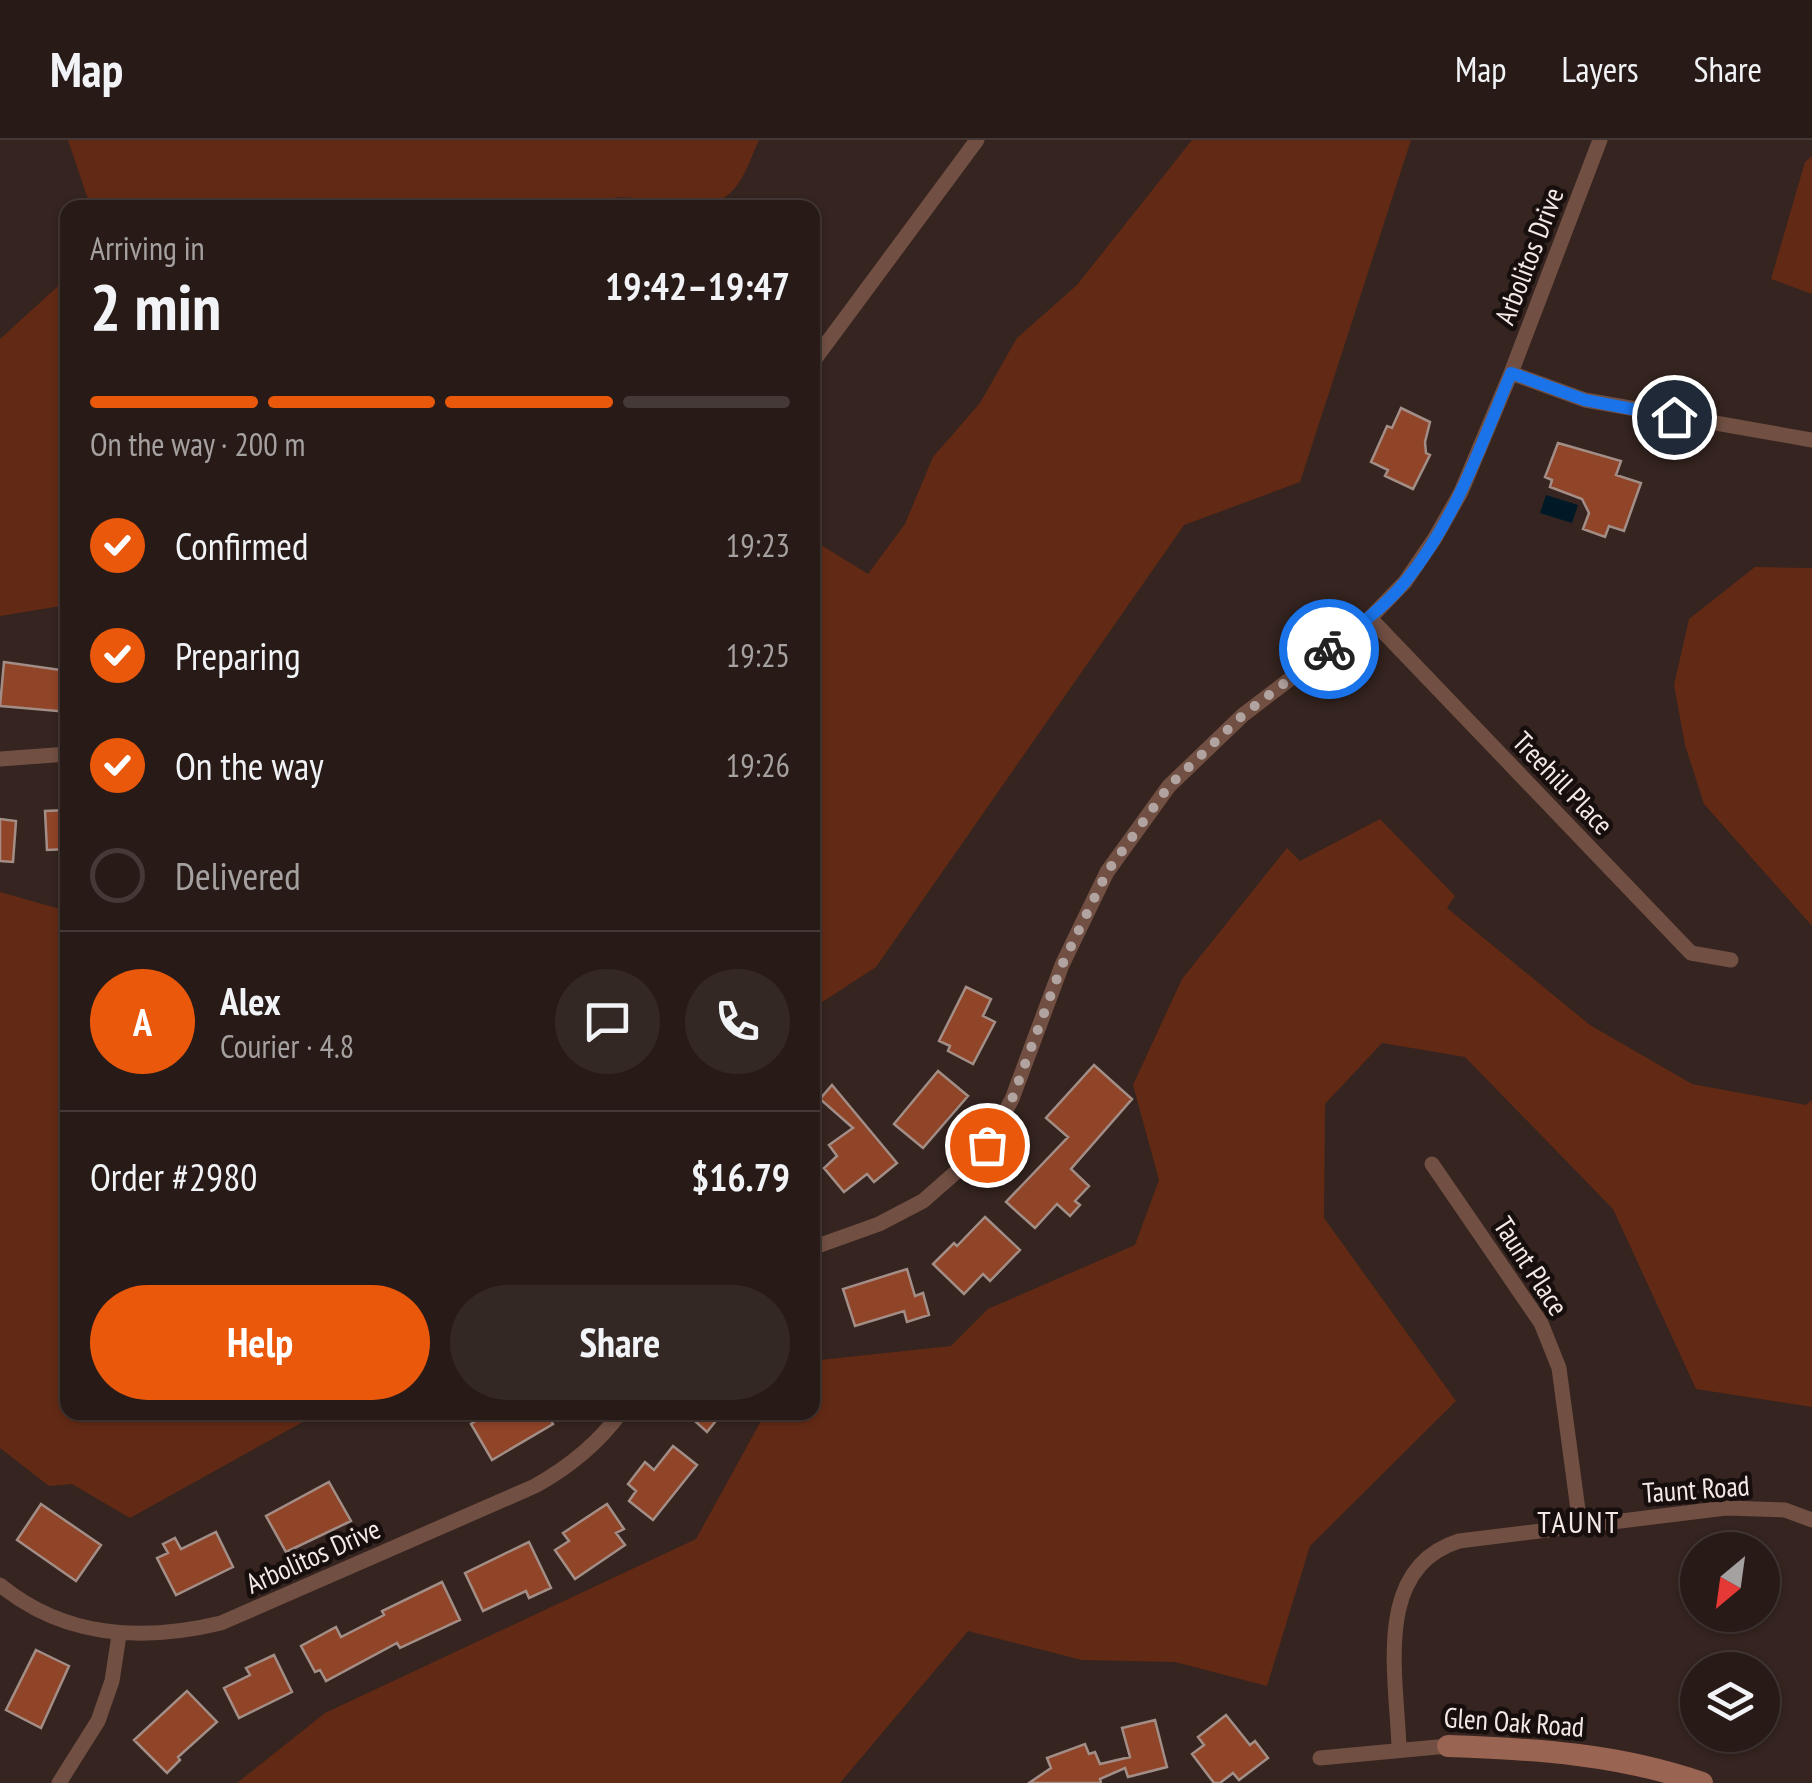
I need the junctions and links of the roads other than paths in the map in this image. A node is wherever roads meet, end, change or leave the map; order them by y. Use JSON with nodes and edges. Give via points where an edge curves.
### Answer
{"nodes":[{"id":1,"x":977,"y":140,"type":"edge"},
{"id":2,"x":1600,"y":140,"type":"edge"},
{"id":3,"x":820,"y":353,"type":"edge"},
{"id":4,"x":1511,"y":373,"type":"junction"},
{"id":5,"x":1812,"y":440,"type":"edge"},
{"id":6,"x":1370,"y":618,"type":"junction"},
{"id":7,"x":60,"y":755,"type":"edge"},
{"id":8,"x":0,"y":759,"type":"edge"},
{"id":9,"x":1731,"y":960,"type":"dead end"},
{"id":10,"x":1432,"y":1164,"type":"dead end"},
{"id":11,"x":820,"y":1245,"type":"edge"},
{"id":12,"x":615,"y":1420,"type":"edge"},
{"id":13,"x":1812,"y":1520,"type":"edge"},
{"id":14,"x":1580,"y":1524,"type":"junction"},
{"id":15,"x":0,"y":1584,"type":"edge"},
{"id":16,"x":119,"y":1634,"type":"junction"},
{"id":17,"x":1448,"y":1746,"type":"joint"},
{"id":18,"x":1400,"y":1748,"type":"junction"},
{"id":19,"x":1320,"y":1758,"type":"dead end"},
{"id":20,"x":58,"y":1783,"type":"edge"},
{"id":21,"x":1702,"y":1783,"type":"edge"}],
"edges":[{"from":1,"to":3,"type":"street"},
{"from":2,"to":4,"type":"street","name":"Arbolitos Drive"},
{"from":4,"to":5,"type":"street","via":[[1585,400]]},
{"from":4,"to":6,"type":"street","name":"Arbolitos Drive","via":[[1436,538]]},
{"from":6,"to":9,"type":"street","name":"Treehill Place","via":[[1691,952]]},
{"from":6,"to":11,"type":"street","name":"Arbolitos Drive","via":[[1243,715],[1169,786],[1107,872],[987,1145],[923,1202]]},
{"from":7,"to":8,"type":"street"},
{"from":10,"to":14,"type":"street","name":"Taunt Place","via":[[1541,1323],[1559,1368]]},
{"from":12,"to":16,"type":"street","name":"Arbolitos Drive","via":[[562,1471],[518,1494],[221,1624],[176,1634]]},
{"from":13,"to":14,"type":"street","name":"Taunt Road","via":[[1786,1510],[1726,1508]]},
{"from":14,"to":18,"type":"street","name":"Taunt Road","via":[[1459,1541],[1420,1564],[1400,1596],[1396,1619]]},
{"from":15,"to":16,"type":"street","name":"Arbolitos Drive","via":[[48,1616]]},
{"from":16,"to":20,"type":"street","via":[[98,1720]]},
{"from":17,"to":18,"type":"street","name":"Glen Oak Road"},
{"from":17,"to":21,"type":"street","name":"Glen Oak Road","via":[[1563,1750]]},
{"from":18,"to":19,"type":"street","name":"Glen Oak Road"}]}
